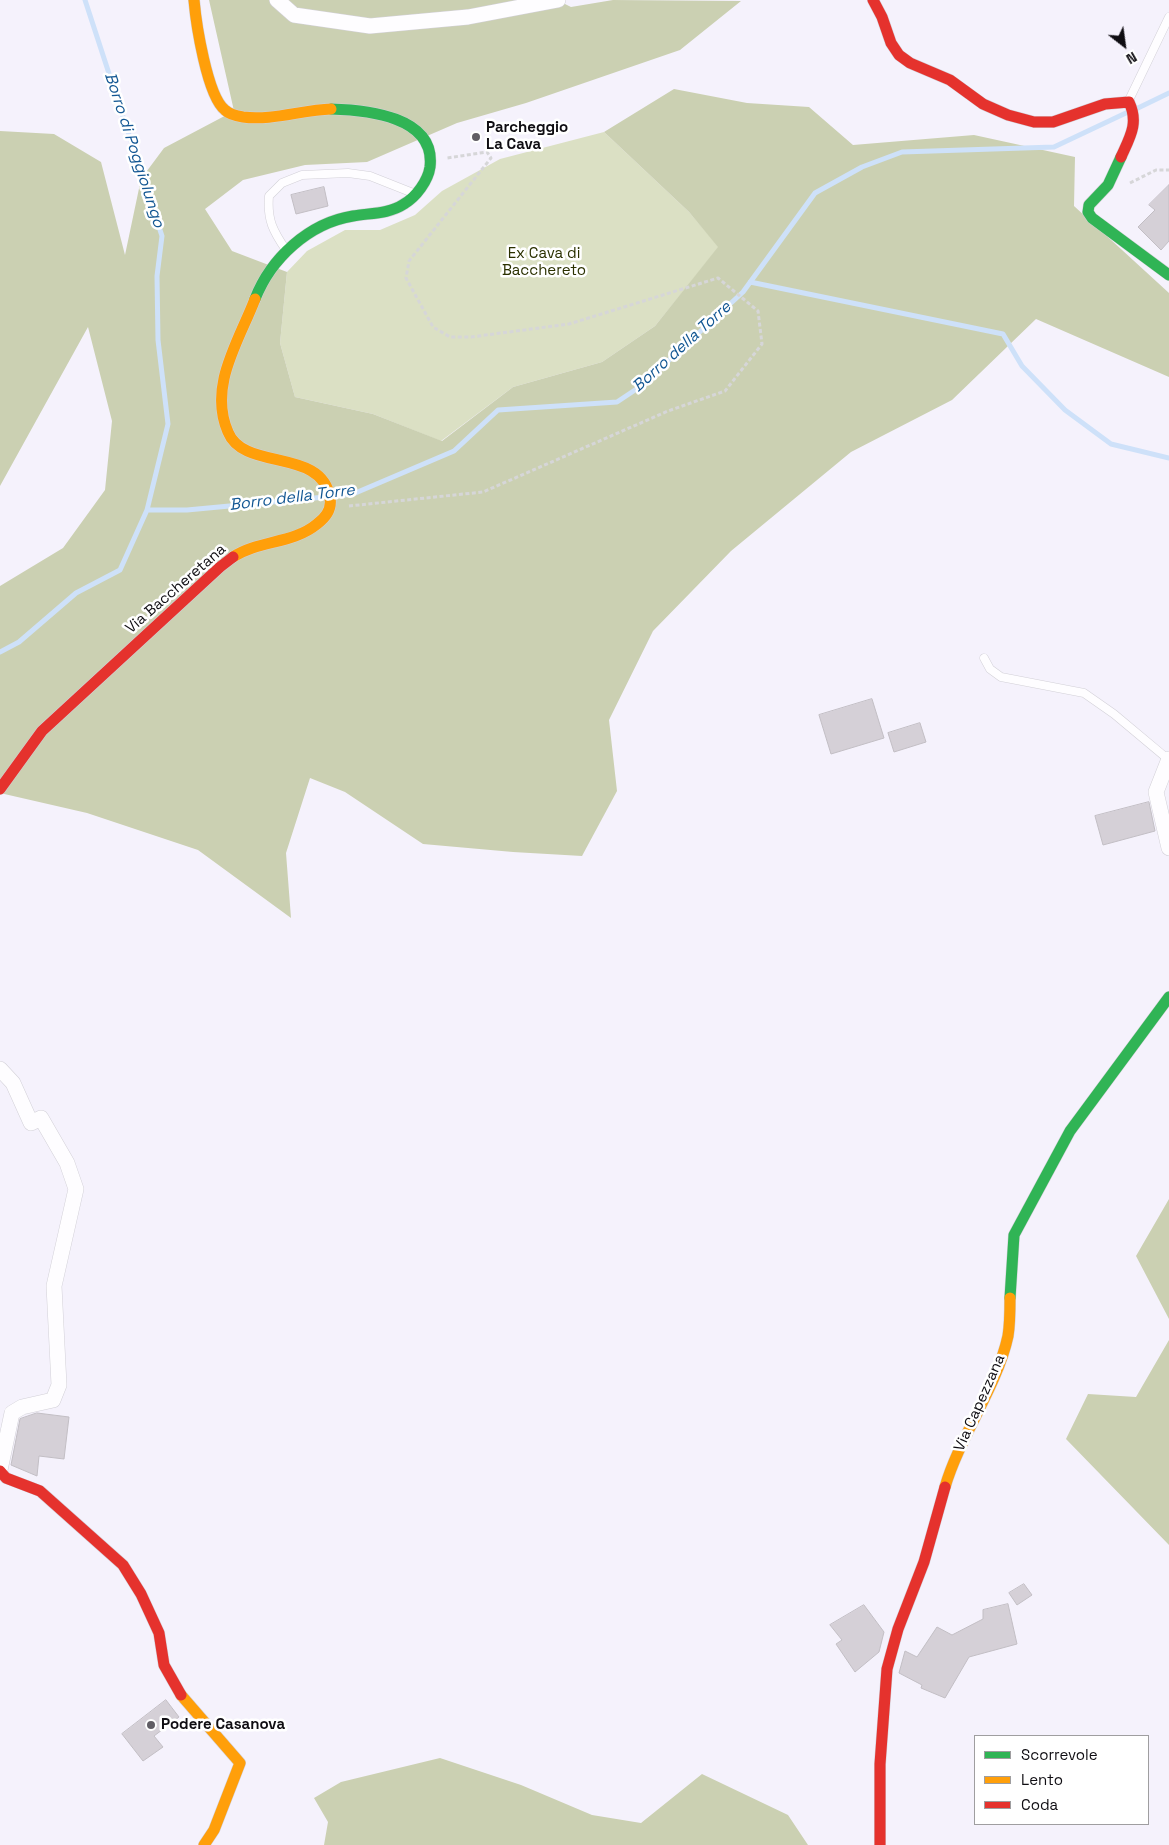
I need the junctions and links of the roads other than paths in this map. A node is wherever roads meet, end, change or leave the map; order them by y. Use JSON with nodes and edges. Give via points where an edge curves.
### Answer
{"nodes":[{"id":1,"x":194,"y":0,"type":"edge"},
{"id":2,"x":277,"y":0,"type":"edge"},
{"id":3,"x":558,"y":0,"type":"edge"},
{"id":4,"x":873,"y":0,"type":"edge"},
{"id":5,"x":1169,"y":17,"type":"edge"},
{"id":6,"x":1128,"y":102,"type":"junction"},
{"id":7,"x":417,"y":195,"type":"junction"},
{"id":8,"x":287,"y":251,"type":"junction"},
{"id":9,"x":1169,"y":275,"type":"edge"},
{"id":10,"x":984,"y":658,"type":"dead end"},
{"id":11,"x":1169,"y":760,"type":"edge"},
{"id":12,"x":0,"y":789,"type":"edge"},
{"id":13,"x":1169,"y":848,"type":"edge"},
{"id":14,"x":1169,"y":997,"type":"edge"},
{"id":15,"x":0,"y":1069,"type":"edge"},
{"id":16,"x":0,"y":1471,"type":"edge"},
{"id":17,"x":204,"y":1845,"type":"edge"},
{"id":18,"x":880,"y":1845,"type":"edge"}],
"edges":[{"from":1,"to":7,"type":"street","via":[[205,62],[215,96],[223,109],[237,117],[347,110],[386,116],[411,126],[425,141],[431,161],[428,175]]},
{"from":2,"to":3,"type":"street","via":[[294,15],[370,26],[468,17]]},
{"from":4,"to":6,"type":"street","via":[[898,54],[916,66],[958,84],[978,101],[1010,116],[1041,123],[1069,119],[1098,104],[1114,100]]},
{"from":5,"to":6,"type":"lane"},
{"from":6,"to":9,"type":"street","via":[[1135,115],[1130,137],[1108,185],[1089,204],[1088,212]]},
{"from":7,"to":8,"type":"street","via":[[401,208],[351,214],[323,226]]},
{"from":7,"to":8,"type":"lane","via":[[370,176],[348,173],[302,175],[282,183],[269,196],[268,213],[274,233]]},
{"from":8,"to":12,"type":"street","name":"Via Baccheretana","via":[[266,274],[229,358],[220,404],[229,435],[250,453],[311,470],[323,478],[329,488],[331,505],[315,526],[245,550],[220,567],[42,731]]},
{"from":10,"to":11,"type":"lane","via":[[990,669],[1001,678],[1084,693]]},
{"from":11,"to":13,"type":"street","via":[[1156,792]]},
{"from":14,"to":18,"type":"street","name":"Via Capezzana","via":[[1070,1131],[1014,1235],[1008,1335],[1000,1361],[950,1466],[924,1562],[898,1629],[887,1669],[880,1764]]},
{"from":15,"to":16,"type":"street","via":[[14,1082],[31,1123],[40,1118],[67,1163],[76,1189],[54,1286],[59,1385],[53,1400],[22,1407],[12,1413]]},
{"from":16,"to":17,"type":"street","via":[[6,1478],[40,1491],[123,1565],[159,1633],[164,1665],[177,1690],[240,1763],[214,1830]]}]}
